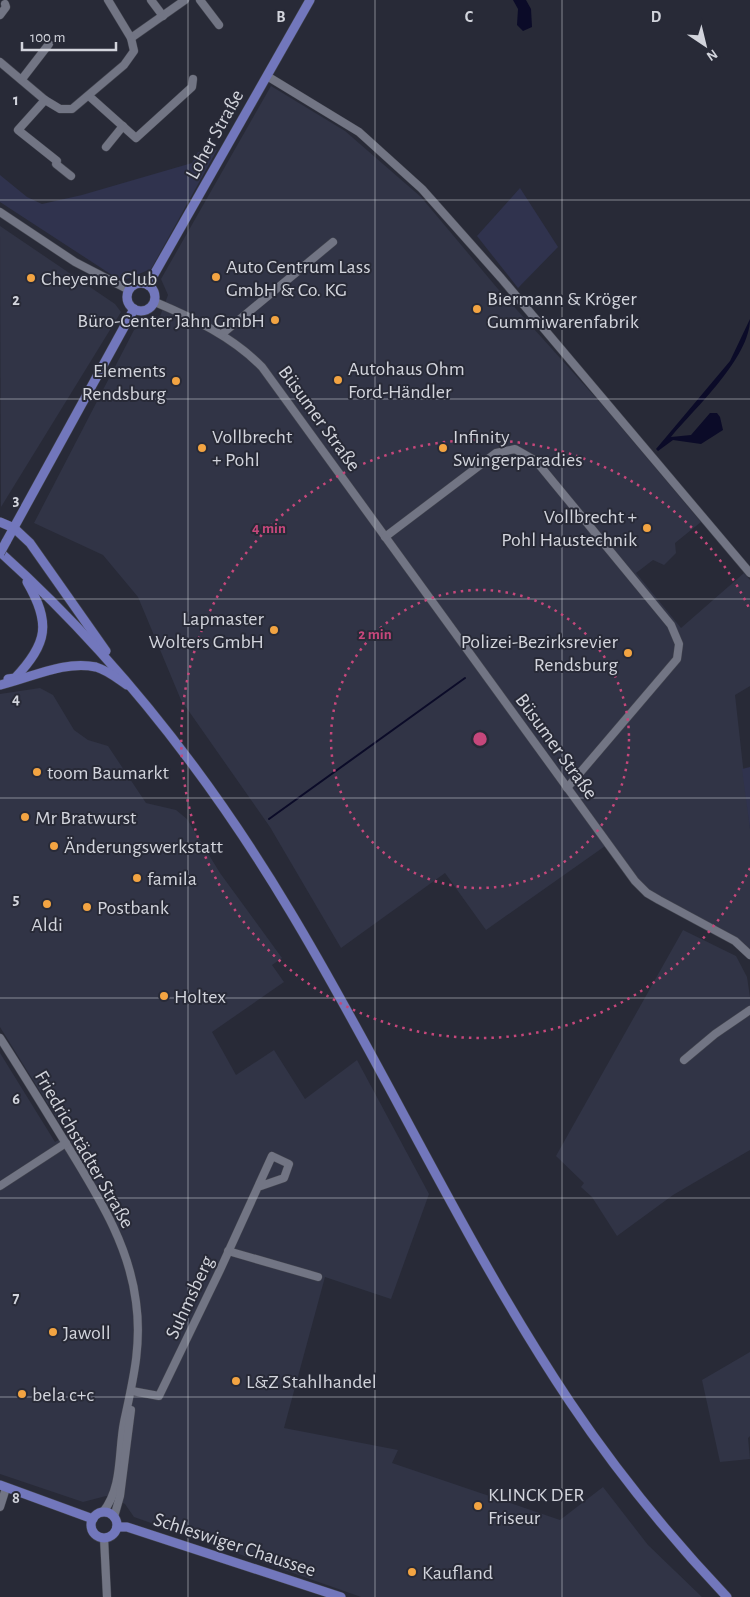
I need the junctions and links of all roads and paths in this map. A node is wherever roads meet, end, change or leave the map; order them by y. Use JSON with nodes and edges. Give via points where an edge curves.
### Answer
{"nodes":[{"id":1,"x":108,"y":0,"type":"edge"},
{"id":2,"x":151,"y":0,"type":"edge"},
{"id":3,"x":185,"y":0,"type":"edge"},
{"id":4,"x":200,"y":0,"type":"edge"},
{"id":5,"x":310,"y":0,"type":"edge"},
{"id":6,"x":5,"y":4,"type":"dead end"},
{"id":7,"x":0,"y":15,"type":"edge"},
{"id":8,"x":162,"y":16,"type":"junction"},
{"id":9,"x":219,"y":25,"type":"dead end"},
{"id":10,"x":131,"y":38,"type":"junction"},
{"id":11,"x":49,"y":44,"type":"dead end"},
{"id":12,"x":3,"y":65,"type":"edge"},
{"id":13,"x":0,"y":74,"type":"edge"},
{"id":14,"x":267,"y":76,"type":"junction"},
{"id":15,"x":22,"y":79,"type":"junction"},
{"id":16,"x":193,"y":79,"type":"dead end"},
{"id":17,"x":89,"y":96,"type":"junction"},
{"id":18,"x":45,"y":100,"type":"junction"},
{"id":19,"x":123,"y":126,"type":"junction"},
{"id":20,"x":106,"y":147,"type":"dead end"},
{"id":21,"x":71,"y":176,"type":"dead end"},
{"id":22,"x":0,"y":212,"type":"edge"},
{"id":23,"x":333,"y":242,"type":"dead end"},
{"id":24,"x":148,"y":285,"type":"junction"},
{"id":25,"x":128,"y":290,"type":"junction"},
{"id":26,"x":155,"y":302,"type":"junction"},
{"id":27,"x":134,"y":309,"type":"junction"},
{"id":28,"x":222,"y":334,"type":"junction"},
{"id":29,"x":0,"y":522,"type":"edge"},
{"id":30,"x":14,"y":528,"type":"junction"},
{"id":31,"x":385,"y":537,"type":"junction"},
{"id":32,"x":0,"y":552,"type":"edge"},
{"id":33,"x":20,"y":570,"type":"junction"},
{"id":34,"x":750,"y":574,"type":"edge"},
{"id":35,"x":126,"y":679,"type":"junction"},
{"id":36,"x":0,"y":680,"type":"edge"},
{"id":37,"x":0,"y":685,"type":"edge"},
{"id":38,"x":137,"y":691,"type":"junction"},
{"id":39,"x":567,"y":788,"type":"junction"},
{"id":40,"x":750,"y":955,"type":"edge"},
{"id":41,"x":750,"y":1010,"type":"edge"},
{"id":42,"x":0,"y":1038,"type":"edge"},
{"id":43,"x":684,"y":1060,"type":"dead end"},
{"id":44,"x":66,"y":1143,"type":"junction"},
{"id":45,"x":0,"y":1186,"type":"edge"},
{"id":46,"x":258,"y":1187,"type":"dead end"},
{"id":47,"x":228,"y":1251,"type":"junction"},
{"id":48,"x":318,"y":1277,"type":"dead end"},
{"id":49,"x":132,"y":1391,"type":"junction"},
{"id":50,"x":130,"y":1400,"type":"junction"},
{"id":51,"x":3,"y":1486,"type":"edge"},
{"id":52,"x":0,"y":1507,"type":"edge"},
{"id":53,"x":103,"y":1512,"type":"junction"},
{"id":54,"x":114,"y":1516,"type":"junction"},
{"id":55,"x":93,"y":1519,"type":"junction"},
{"id":56,"x":117,"y":1526,"type":"junction"},
{"id":57,"x":104,"y":1538,"type":"junction"},
{"id":58,"x":107,"y":1597,"type":"edge"},
{"id":59,"x":341,"y":1597,"type":"edge"},
{"id":60,"x":727,"y":1597,"type":"edge"}],
"edges":[{"from":1,"to":10,"type":"street"},
{"from":2,"to":8,"type":"street"},
{"from":3,"to":8,"type":"street"},
{"from":4,"to":9,"type":"street"},
{"from":5,"to":14,"type":"main road","name":"Loher Straße"},
{"from":6,"to":7,"type":"street"},
{"from":8,"to":10,"type":"street"},
{"from":10,"to":17,"type":"street","via":[[134,51],[131,58]]},
{"from":11,"to":15,"type":"street"},
{"from":12,"to":13,"type":"street"},
{"from":12,"to":15,"type":"street"},
{"from":14,"to":24,"type":"main road","name":"Loher Straße"},
{"from":14,"to":34,"type":"street","via":[[359,132],[422,189]]},
{"from":15,"to":18,"type":"street"},
{"from":16,"to":19,"type":"street","via":[[192,87],[136,138]]},
{"from":17,"to":18,"type":"street","via":[[72,109],[60,109]]},
{"from":17,"to":19,"type":"street"},
{"from":18,"to":21,"type":"street","via":[[18,130]]},
{"from":19,"to":20,"type":"street"},
{"from":22,"to":25,"type":"street","via":[[75,262]]},
{"from":23,"to":28,"type":"street"},
{"from":24,"to":25,"type":"main road","via":[[137,284]]},
{"from":24,"to":26,"type":"main road","via":[[154,291]]},
{"from":25,"to":27,"type":"main road","via":[[128,302]]},
{"from":26,"to":27,"type":"main road","via":[[145,311]]},
{"from":26,"to":28,"type":"street","name":"Büsumer Straße"},
{"from":27,"to":30,"type":"main road"},
{"from":28,"to":31,"type":"street","name":"Büsumer Straße","via":[[240,346],[266,373]]},
{"from":29,"to":30,"type":"main road"},
{"from":30,"to":32,"type":"main road","bridge":true},
{"from":30,"to":35,"type":"main road","via":[[38,553]]},
{"from":31,"to":39,"type":"street","name":"Büsumer Straße"},
{"from":31,"to":39,"type":"street","via":[[496,453],[515,449],[536,461],[671,625],[679,644],[678,659]]},
{"from":32,"to":33,"type":"main road"},
{"from":33,"to":35,"type":"main road"},
{"from":33,"to":36,"type":"main road","via":[[39,602],[43,635],[34,656],[15,678]]},
{"from":35,"to":38,"type":"main road"},
{"from":37,"to":38,"type":"main road","via":[[56,668],[84,665],[103,670]]},
{"from":38,"to":60,"type":"main road","via":[[211,789],[289,908],[482,1258],[568,1399],[647,1508]]},
{"from":39,"to":40,"type":"street","name":"Büsumer Straße","via":[[641,888],[736,941]]},
{"from":41,"to":43,"type":"street"},
{"from":42,"to":44,"type":"street","name":"Friedrichstädter Straße"},
{"from":44,"to":45,"type":"street"},
{"from":44,"to":49,"type":"street","name":"Friedrichstädter Straße","via":[[114,1227],[130,1271],[137,1303],[138,1330]]},
{"from":46,"to":47,"type":"street","name":"Suhmsberg"},
{"from":47,"to":48,"type":"street"},
{"from":47,"to":49,"type":"street","name":"Suhmsberg","via":[[159,1396]]},
{"from":49,"to":50,"type":"street","name":"Friedrichstädter Straße"},
{"from":50,"to":53,"type":"street","name":"Friedrichstädter Straße","via":[[114,1495]]},
{"from":50,"to":54,"type":"street","name":"Friedrichstädter Straße","via":[[131,1423]]},
{"from":51,"to":52,"type":"street"},
{"from":51,"to":55,"type":"main road"},
{"from":53,"to":54,"type":"main road"},
{"from":53,"to":55,"type":"main road"},
{"from":54,"to":56,"type":"main road"},
{"from":55,"to":57,"type":"main road","via":[[94,1532]]},
{"from":56,"to":57,"type":"main road","via":[[113,1534]]},
{"from":56,"to":59,"type":"main road","name":"Schleswiger Chaussee"},
{"from":57,"to":58,"type":"street"}]}
